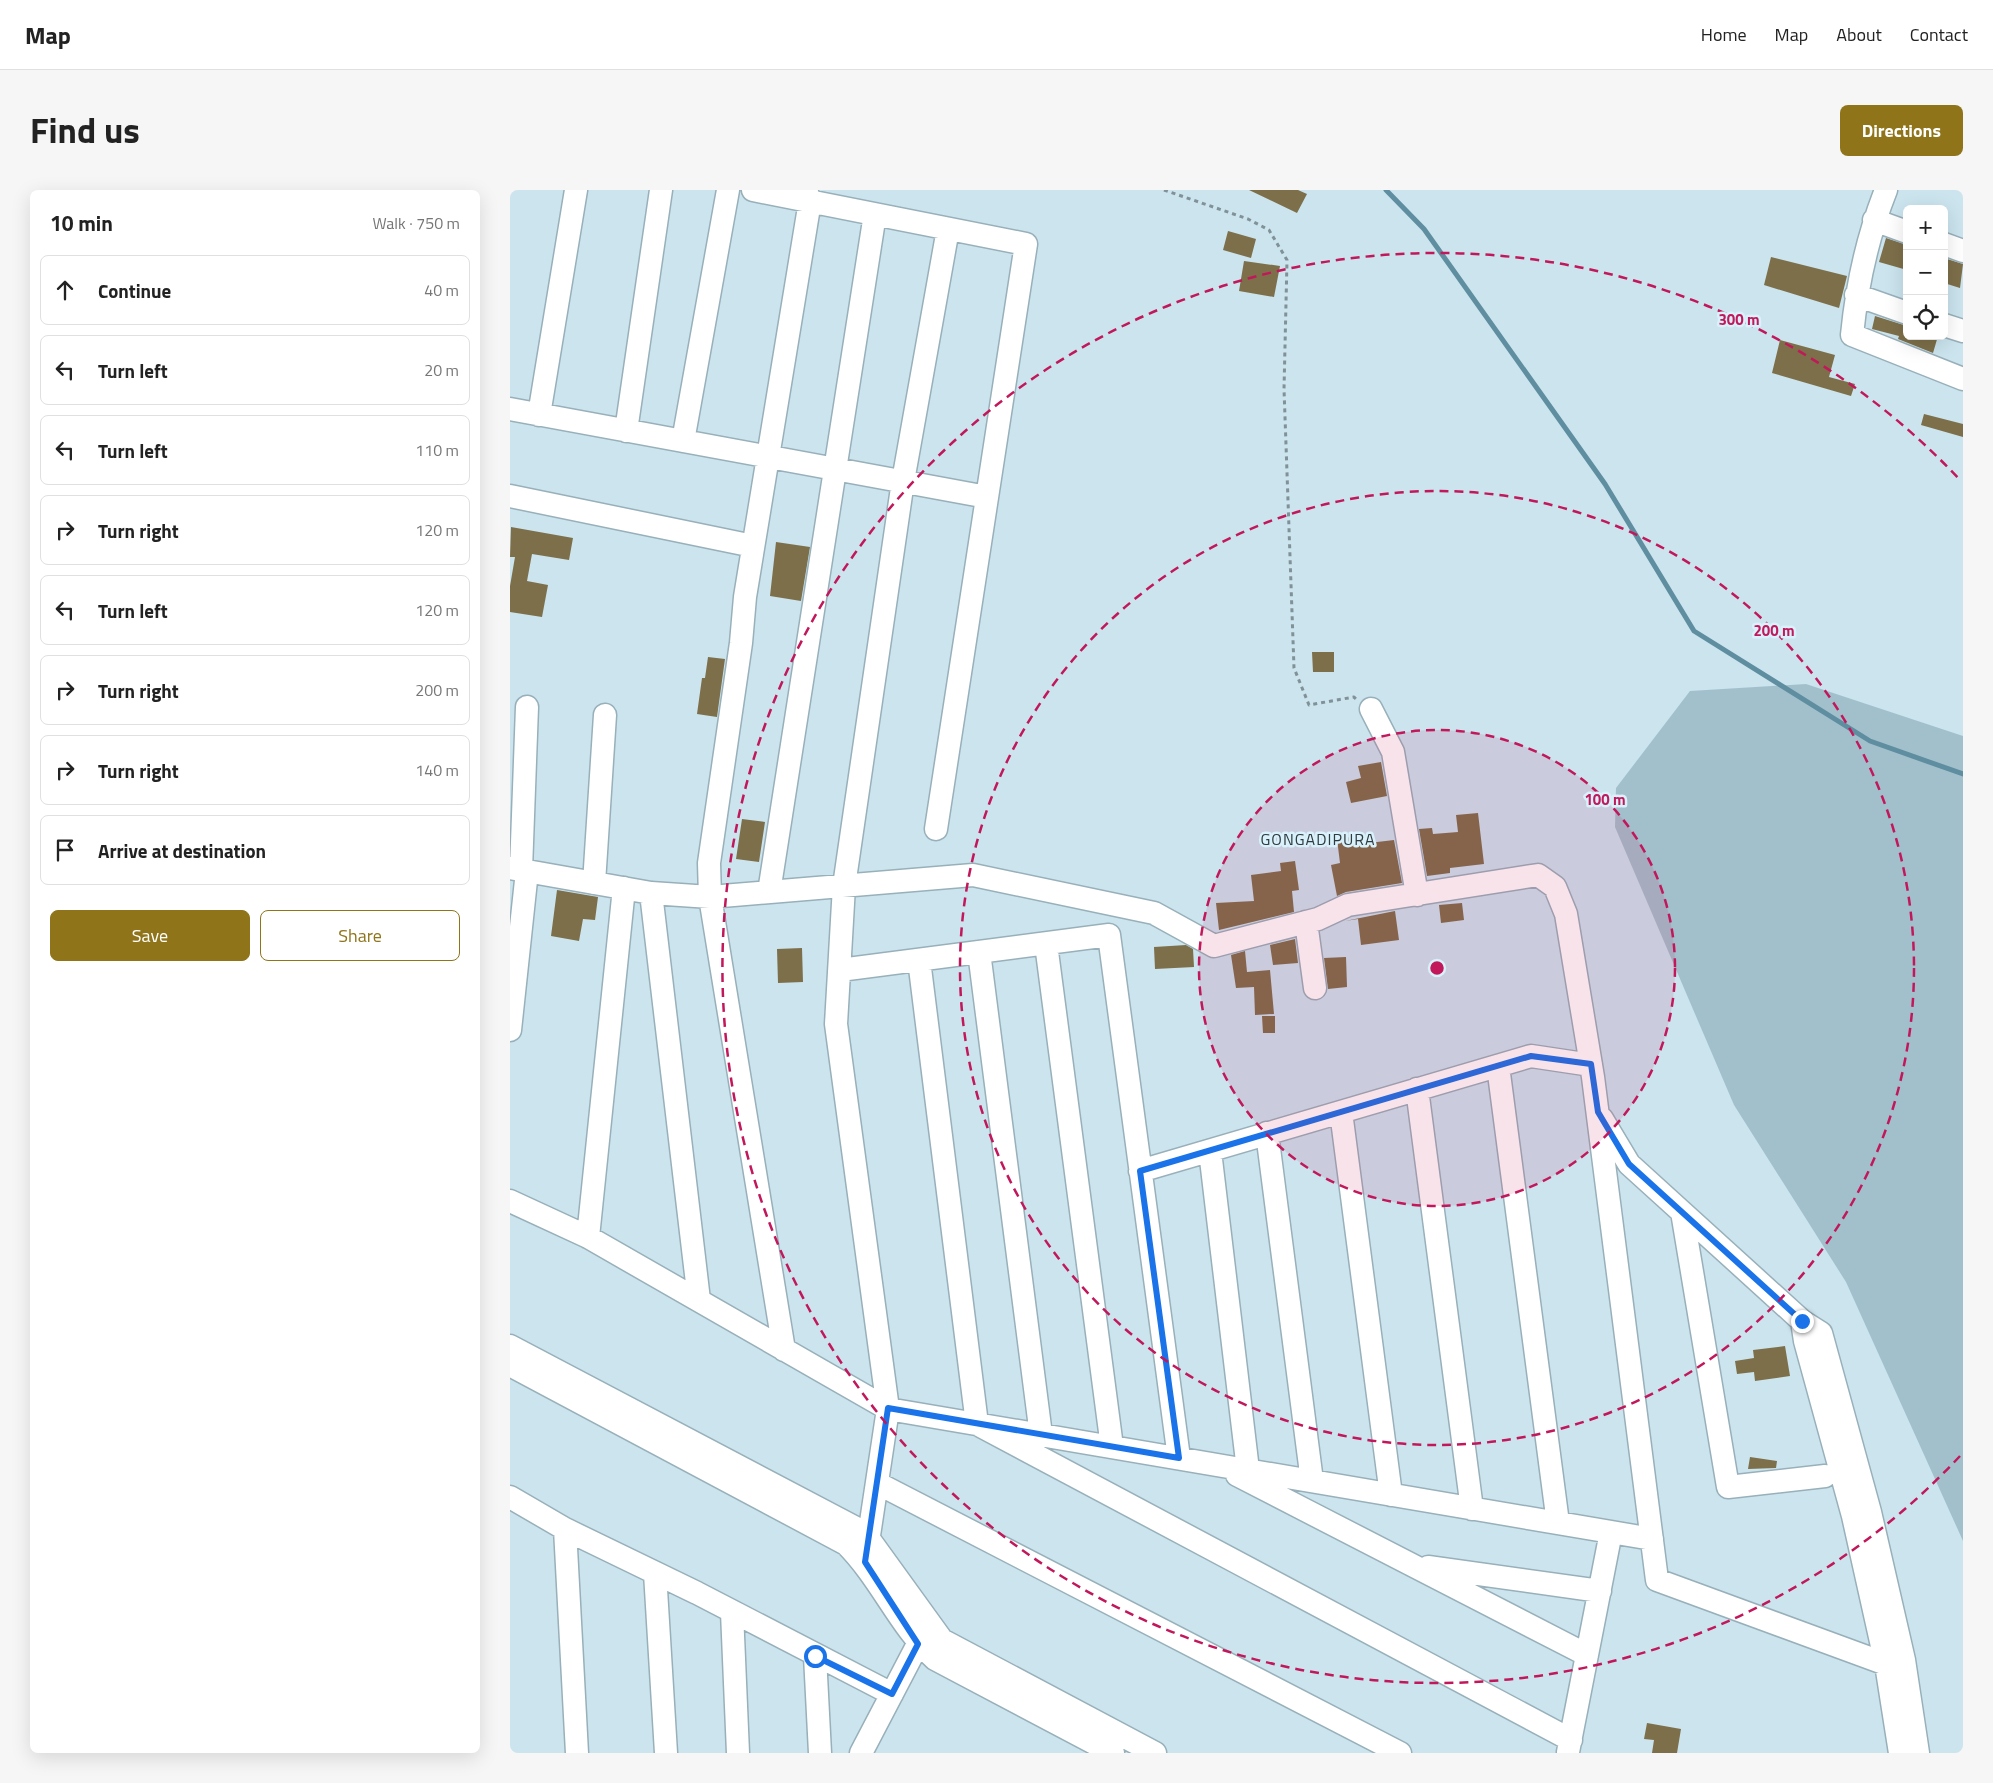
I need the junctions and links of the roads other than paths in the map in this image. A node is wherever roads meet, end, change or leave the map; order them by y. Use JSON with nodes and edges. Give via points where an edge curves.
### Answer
{"nodes":[{"id":1,"x":576,"y":190,"type":"edge"},
{"id":2,"x":661,"y":190,"type":"edge"},
{"id":3,"x":728,"y":190,"type":"edge"},
{"id":4,"x":753,"y":190,"type":"edge"},
{"id":5,"x":1886,"y":190,"type":"edge"},
{"id":6,"x":808,"y":196,"type":"edge"},
{"id":7,"x":875,"y":214,"type":"junction"},
{"id":8,"x":1871,"y":228,"type":"junction"},
{"id":9,"x":948,"y":229,"type":"junction"},
{"id":10,"x":1903,"y":232,"type":"edge"},
{"id":11,"x":1948,"y":245,"type":"edge"},
{"id":12,"x":1963,"y":251,"type":"edge"},
{"id":13,"x":1856,"y":295,"type":"junction"},
{"id":14,"x":1903,"y":312,"type":"edge"},
{"id":15,"x":1948,"y":326,"type":"edge"},
{"id":16,"x":1963,"y":332,"type":"edge"},
{"id":17,"x":1963,"y":379,"type":"edge"},
{"id":18,"x":510,"y":409,"type":"edge"},
{"id":19,"x":539,"y":415,"type":"junction"},
{"id":20,"x":626,"y":431,"type":"junction"},
{"id":21,"x":683,"y":441,"type":"junction"},
{"id":22,"x":768,"y":457,"type":"junction"},
{"id":23,"x":835,"y":469,"type":"junction"},
{"id":24,"x":903,"y":482,"type":"junction"},
{"id":25,"x":510,"y":496,"type":"edge"},
{"id":26,"x":987,"y":497,"type":"junction"},
{"id":27,"x":753,"y":546,"type":"junction"},
{"id":28,"x":527,"y":708,"type":"dead end"},
{"id":29,"x":1371,"y":709,"type":"road end"},
{"id":30,"x":605,"y":715,"type":"dead end"},
{"id":31,"x":936,"y":829,"type":"dead end"},
{"id":32,"x":519,"y":870,"type":"edge"},
{"id":33,"x":594,"y":883,"type":"junction"},
{"id":34,"x":844,"y":886,"type":"junction"},
{"id":35,"x":624,"y":888,"type":"junction"},
{"id":36,"x":769,"y":892,"type":"junction"},
{"id":37,"x":651,"y":893,"type":"junction"},
{"id":38,"x":1417,"y":895,"type":"junction"},
{"id":39,"x":710,"y":897,"type":"junction"},
{"id":40,"x":1306,"y":922,"type":"junction"},
{"id":41,"x":1046,"y":944,"type":"junction"},
{"id":42,"x":980,"y":952,"type":"junction"},
{"id":43,"x":919,"y":960,"type":"junction"},
{"id":44,"x":840,"y":970,"type":"junction"},
{"id":45,"x":1315,"y":988,"type":"dead end"},
{"id":46,"x":510,"y":1030,"type":"edge"},
{"id":47,"x":1591,"y":1064,"type":"junction"},
{"id":48,"x":1498,"y":1066,"type":"junction"},
{"id":49,"x":1417,"y":1089,"type":"junction"},
{"id":50,"x":1341,"y":1112,"type":"junction"},
{"id":51,"x":1598,"y":1112,"type":"junction"},
{"id":52,"x":1268,"y":1133,"type":"junction"},
{"id":53,"x":1210,"y":1151,"type":"junction"},
{"id":54,"x":1140,"y":1171,"type":"junction"},
{"id":55,"x":510,"y":1201,"type":"edge"},
{"id":56,"x":1682,"y":1212,"type":"junction"},
{"id":57,"x":588,"y":1237,"type":"junction"},
{"id":58,"x":699,"y":1300,"type":"junction"},
{"id":59,"x":1802,"y":1321,"type":"junction"},
{"id":60,"x":510,"y":1346,"type":"edge"},
{"id":61,"x":784,"y":1350,"type":"junction"},
{"id":62,"x":510,"y":1365,"type":"edge"},
{"id":63,"x":888,"y":1408,"type":"junction"},
{"id":64,"x":977,"y":1424,"type":"junction"},
{"id":65,"x":1041,"y":1435,"type":"junction"},
{"id":66,"x":1112,"y":1447,"type":"junction"},
{"id":67,"x":1179,"y":1458,"type":"junction"},
{"id":68,"x":1218,"y":1465,"type":"junction"},
{"id":69,"x":1248,"y":1470,"type":"junction"},
{"id":70,"x":1825,"y":1476,"type":"dead end"},
{"id":71,"x":1312,"y":1481,"type":"junction"},
{"id":72,"x":877,"y":1483,"type":"junction"},
{"id":73,"x":1391,"y":1495,"type":"junction"},
{"id":74,"x":510,"y":1497,"type":"edge"},
{"id":75,"x":1472,"y":1509,"type":"junction"},
{"id":76,"x":1558,"y":1523,"type":"junction"},
{"id":77,"x":565,"y":1529,"type":"junction"},
{"id":78,"x":1611,"y":1532,"type":"junction"},
{"id":79,"x":869,"y":1539,"type":"junction"},
{"id":80,"x":1652,"y":1539,"type":"junction"},
{"id":81,"x":865,"y":1562,"type":"junction"},
{"id":82,"x":1412,"y":1565,"type":"junction"},
{"id":83,"x":655,"y":1573,"type":"junction"},
{"id":84,"x":1600,"y":1590,"type":"junction"},
{"id":85,"x":732,"y":1612,"type":"junction"},
{"id":86,"x":918,"y":1644,"type":"junction"},
{"id":87,"x":1587,"y":1655,"type":"junction"},
{"id":88,"x":815,"y":1656,"type":"junction"},
{"id":89,"x":1886,"y":1664,"type":"junction"},
{"id":90,"x":892,"y":1694,"type":"junction"},
{"id":91,"x":1570,"y":1746,"type":"edge"},
{"id":92,"x":577,"y":1753,"type":"edge"},
{"id":93,"x":666,"y":1753,"type":"edge"},
{"id":94,"x":738,"y":1753,"type":"edge"},
{"id":95,"x":820,"y":1753,"type":"edge"},
{"id":96,"x":861,"y":1753,"type":"edge"},
{"id":97,"x":1113,"y":1753,"type":"edge"},
{"id":98,"x":1155,"y":1753,"type":"edge"},
{"id":99,"x":1400,"y":1753,"type":"edge"},
{"id":100,"x":1900,"y":1753,"type":"edge"},
{"id":101,"x":1918,"y":1753,"type":"edge"}],
"edges":[{"from":1,"to":19,"type":"street"},
{"from":2,"to":20,"type":"street"},
{"from":3,"to":21,"type":"street"},
{"from":4,"to":6,"type":"street"},
{"from":5,"to":8,"type":"street"},
{"from":6,"to":7,"type":"street"},
{"from":6,"to":22,"type":"street"},
{"from":7,"to":9,"type":"street"},
{"from":7,"to":23,"type":"street"},
{"from":8,"to":10,"type":"street"},
{"from":8,"to":13,"type":"street"},
{"from":9,"to":24,"type":"street"},
{"from":9,"to":26,"type":"street","via":[[1026,244]]},
{"from":11,"to":12,"type":"street"},
{"from":13,"to":14,"type":"street"},
{"from":13,"to":17,"type":"street","via":[[1852,335]]},
{"from":15,"to":16,"type":"street"},
{"from":18,"to":19,"type":"street"},
{"from":19,"to":20,"type":"street"},
{"from":20,"to":21,"type":"street"},
{"from":21,"to":22,"type":"street"},
{"from":22,"to":23,"type":"street"},
{"from":22,"to":27,"type":"street"},
{"from":23,"to":24,"type":"street"},
{"from":23,"to":36,"type":"street"},
{"from":24,"to":26,"type":"street"},
{"from":24,"to":34,"type":"street"},
{"from":25,"to":27,"type":"street"},
{"from":26,"to":31,"type":"street"},
{"from":27,"to":39,"type":"street","via":[[709,863]]},
{"from":28,"to":32,"type":"street"},
{"from":29,"to":38,"type":"street","via":[[1393,752]]},
{"from":30,"to":33,"type":"street"},
{"from":32,"to":33,"type":"street"},
{"from":32,"to":46,"type":"street"},
{"from":33,"to":35,"type":"street"},
{"from":34,"to":36,"type":"street"},
{"from":34,"to":40,"type":"street","via":[[973,875],[1154,913],[1214,946]]},
{"from":34,"to":44,"type":"street"},
{"from":35,"to":37,"type":"street"},
{"from":35,"to":57,"type":"street"},
{"from":36,"to":39,"type":"street"},
{"from":37,"to":39,"type":"street"},
{"from":37,"to":58,"type":"street"},
{"from":38,"to":40,"type":"street","via":[[1348,905]]},
{"from":38,"to":47,"type":"street","via":[[1538,875],[1555,887],[1566,914]]},
{"from":39,"to":61,"type":"street"},
{"from":40,"to":45,"type":"street"},
{"from":41,"to":42,"type":"street"},
{"from":41,"to":54,"type":"street","via":[[1109,934]]},
{"from":41,"to":66,"type":"street"},
{"from":42,"to":43,"type":"street"},
{"from":42,"to":65,"type":"street"},
{"from":43,"to":44,"type":"street"},
{"from":43,"to":64,"type":"street"},
{"from":44,"to":63,"type":"street","via":[[836,1024]]},
{"from":47,"to":48,"type":"street","via":[[1531,1056]]},
{"from":47,"to":51,"type":"street"},
{"from":48,"to":49,"type":"street"},
{"from":48,"to":76,"type":"street"},
{"from":49,"to":50,"type":"street"},
{"from":49,"to":75,"type":"street"},
{"from":50,"to":52,"type":"street"},
{"from":50,"to":73,"type":"street"},
{"from":51,"to":56,"type":"street","via":[[1629,1164]]},
{"from":51,"to":80,"type":"street"},
{"from":52,"to":53,"type":"street"},
{"from":52,"to":71,"type":"street"},
{"from":53,"to":54,"type":"street"},
{"from":53,"to":69,"type":"street"},
{"from":54,"to":67,"type":"street"},
{"from":55,"to":57,"type":"street"},
{"from":56,"to":59,"type":"street"},
{"from":56,"to":70,"type":"street","via":[[1728,1487]]},
{"from":57,"to":58,"type":"street"},
{"from":58,"to":61,"type":"street"},
{"from":59,"to":89,"type":"street","via":[[1853,1516]]},
{"from":59,"to":101,"type":"street","via":[[1821,1333],[1868,1503],[1904,1660]]},
{"from":60,"to":79,"type":"street","via":[[854,1527]]},
{"from":61,"to":63,"type":"street"},
{"from":62,"to":81,"type":"street","via":[[846,1544]]},
{"from":63,"to":64,"type":"street"},
{"from":63,"to":72,"type":"street"},
{"from":64,"to":65,"type":"street"},
{"from":64,"to":91,"type":"street"},
{"from":65,"to":66,"type":"street"},
{"from":66,"to":67,"type":"street"},
{"from":67,"to":68,"type":"street"},
{"from":68,"to":69,"type":"street"},
{"from":68,"to":82,"type":"street"},
{"from":69,"to":71,"type":"street"},
{"from":71,"to":73,"type":"street"},
{"from":72,"to":79,"type":"street"},
{"from":72,"to":99,"type":"street"},
{"from":73,"to":75,"type":"street"},
{"from":74,"to":77,"type":"street"},
{"from":75,"to":76,"type":"street"},
{"from":76,"to":78,"type":"street"},
{"from":77,"to":83,"type":"street"},
{"from":77,"to":92,"type":"street"},
{"from":78,"to":80,"type":"street"},
{"from":78,"to":84,"type":"street"},
{"from":79,"to":81,"type":"street"},
{"from":79,"to":98,"type":"street","via":[[942,1640]]},
{"from":80,"to":89,"type":"street","via":[[1657,1580]]},
{"from":81,"to":86,"type":"street"},
{"from":82,"to":84,"type":"street"},
{"from":82,"to":87,"type":"street"},
{"from":83,"to":85,"type":"street"},
{"from":83,"to":93,"type":"street"},
{"from":84,"to":87,"type":"street"},
{"from":85,"to":88,"type":"street"},
{"from":85,"to":94,"type":"street"},
{"from":86,"to":90,"type":"street"},
{"from":86,"to":97,"type":"street","via":[[935,1659]]},
{"from":87,"to":91,"type":"street"},
{"from":88,"to":90,"type":"street"},
{"from":88,"to":95,"type":"street"},
{"from":89,"to":100,"type":"street"},
{"from":90,"to":96,"type":"street"}]}
